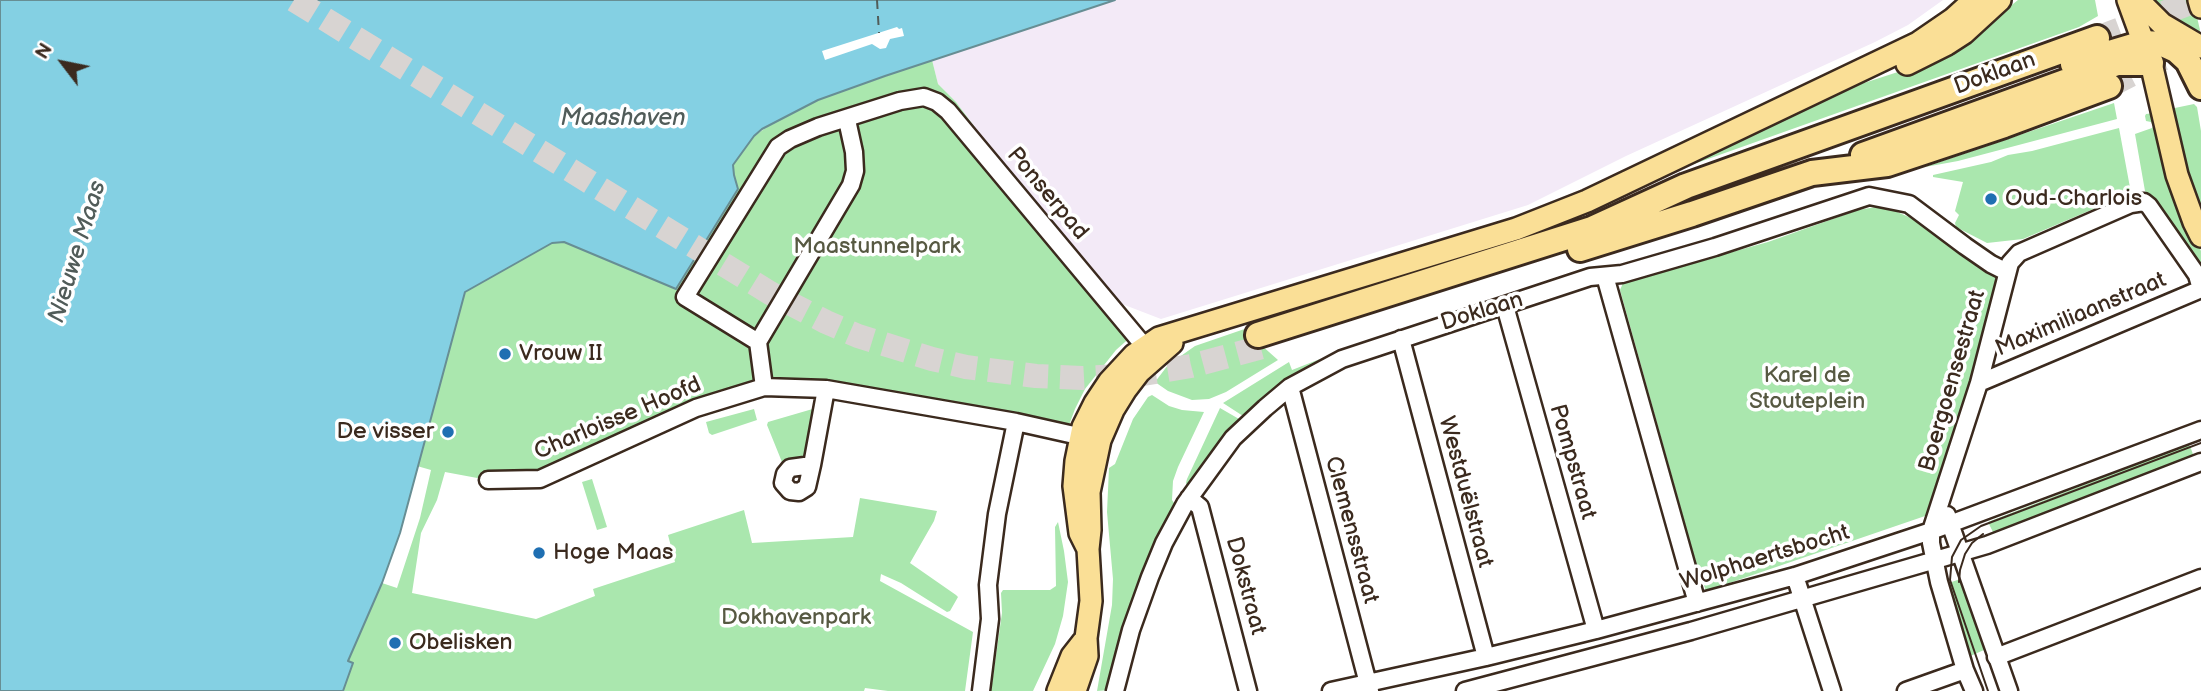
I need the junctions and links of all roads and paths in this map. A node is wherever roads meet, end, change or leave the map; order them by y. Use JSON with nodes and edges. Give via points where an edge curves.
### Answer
{"nodes":[{"id":1,"x":1974,"y":0,"type":"edge"},
{"id":2,"x":2000,"y":0,"type":"edge"},
{"id":3,"x":2128,"y":0,"type":"edge"},
{"id":4,"x":2138,"y":0,"type":"edge"},
{"id":5,"x":2199,"y":0,"type":"edge"},
{"id":6,"x":2201,"y":7,"type":"edge"},
{"id":7,"x":2098,"y":37,"type":"tunnel mouth"},
{"id":8,"x":2147,"y":53,"type":"junction"},
{"id":9,"x":2197,"y":55,"type":"edge"},
{"id":10,"x":1841,"y":82,"type":"junction"},
{"id":11,"x":2109,"y":86,"type":"tunnel mouth"},
{"id":12,"x":2201,"y":87,"type":"edge"},
{"id":13,"x":846,"y":120,"type":"junction"},
{"id":14,"x":1812,"y":173,"type":"junction"},
{"id":15,"x":1592,"y":229,"type":"junction"},
{"id":16,"x":2201,"y":236,"type":"edge"},
{"id":17,"x":2007,"y":272,"type":"junction"},
{"id":18,"x":1605,"y":276,"type":"junction"},
{"id":19,"x":2201,"y":289,"type":"edge"},
{"id":20,"x":1505,"y":306,"type":"junction"},
{"id":21,"x":1191,"y":330,"type":"junction"},
{"id":22,"x":1401,"y":339,"type":"junction"},
{"id":23,"x":758,"y":342,"type":"junction"},
{"id":24,"x":1145,"y":347,"type":"junction"},
{"id":25,"x":1979,"y":383,"type":"junction"},
{"id":26,"x":764,"y":387,"type":"junction"},
{"id":27,"x":1290,"y":387,"type":"junction"},
{"id":28,"x":826,"y":389,"type":"junction"},
{"id":29,"x":1016,"y":422,"type":"junction"},
{"id":30,"x":2201,"y":430,"type":"edge"},
{"id":31,"x":1090,"y":438,"type":"junction"},
{"id":32,"x":2201,"y":462,"type":"edge"},
{"id":33,"x":812,"y":465,"type":"dead end"},
{"id":34,"x":488,"y":480,"type":"dead end"},
{"id":35,"x":1189,"y":498,"type":"junction"},
{"id":36,"x":1942,"y":502,"type":"junction"},
{"id":37,"x":1951,"y":523,"type":"junction"},
{"id":38,"x":1931,"y":531,"type":"junction"},
{"id":39,"x":1961,"y":551,"type":"junction"},
{"id":40,"x":1935,"y":558,"type":"junction"},
{"id":41,"x":1795,"y":576,"type":"junction"},
{"id":42,"x":2201,"y":578,"type":"edge"},
{"id":43,"x":1802,"y":598,"type":"junction"},
{"id":44,"x":1697,"y":603,"type":"junction"},
{"id":45,"x":1597,"y":630,"type":"junction"},
{"id":46,"x":1086,"y":638,"type":"junction"},
{"id":47,"x":1486,"y":657,"type":"junction"},
{"id":48,"x":1996,"y":657,"type":"junction"},
{"id":49,"x":1965,"y":670,"type":"junction"},
{"id":50,"x":1369,"y":688,"type":"edge"},
{"id":51,"x":981,"y":691,"type":"edge"},
{"id":52,"x":1058,"y":691,"type":"edge"},
{"id":53,"x":1075,"y":691,"type":"edge"},
{"id":54,"x":1115,"y":691,"type":"edge"},
{"id":55,"x":1248,"y":691,"type":"edge"},
{"id":56,"x":1331,"y":691,"type":"edge"},
{"id":57,"x":1465,"y":691,"type":"edge"},
{"id":58,"x":1832,"y":691,"type":"edge"},
{"id":59,"x":1906,"y":691,"type":"edge"},
{"id":60,"x":1974,"y":691,"type":"edge"},
{"id":61,"x":2009,"y":691,"type":"edge"}],
"edges":[{"from":1,"to":10,"type":"main road","name":"Doklaan","via":[[1918,44]]},
{"from":2,"to":10,"type":"main road","name":"Doklaan","via":[[1947,44],[1902,66]]},
{"from":3,"to":8,"type":"main road"},
{"from":4,"to":9,"type":"main road"},
{"from":5,"to":6,"type":"main road"},
{"from":7,"to":15,"type":"highway","name":"Doklaan","via":[[1686,186]]},
{"from":8,"to":9,"type":"highway","via":[[2163,44]]},
{"from":8,"to":14,"type":"highway"},
{"from":8,"to":15,"type":"highway","via":[[2090,58]]},
{"from":8,"to":16,"type":"main road","via":[[2177,175]]},
{"from":9,"to":12,"type":"highway"},
{"from":10,"to":21,"type":"main road","name":"Doklaan","via":[[1546,218]]},
{"from":11,"to":14,"type":"highway","name":"Doklaan","via":[[1887,164]]},
{"from":13,"to":23,"type":"street","via":[[855,161],[851,185]]},
{"from":13,"to":23,"type":"street","via":[[810,130],[778,147],[685,297]]},
{"from":13,"to":24,"type":"street","name":"Ponserpad","via":[[900,95],[937,102]]},
{"from":14,"to":15,"type":"highway","name":"Doklaan","via":[[1692,214],[1260,341]]},
{"from":17,"to":18,"type":"street","name":"Doklaan","via":[[1909,204],[1869,196],[1715,247]]},
{"from":17,"to":19,"type":"street","via":[[2019,253],[2144,202],[2197,275]]},
{"from":17,"to":25,"type":"street","name":"Boergoensestraat"},
{"from":18,"to":20,"type":"street","name":"Doklaan"},
{"from":18,"to":44,"type":"street"},
{"from":19,"to":25,"type":"street","name":"Maximiliaanstraat"},
{"from":20,"to":22,"type":"street","name":"Doklaan"},
{"from":20,"to":45,"type":"street","name":"Pompstraat"},
{"from":21,"to":24,"type":"main road","name":"Doklaan","via":[[1167,335]]},
{"from":21,"to":31,"type":"main road","name":"Doklaan","via":[[1139,372]]},
{"from":22,"to":27,"type":"street","name":"Doklaan","via":[[1342,359]]},
{"from":22,"to":47,"type":"street","name":"Westduëlstraat"},
{"from":23,"to":26,"type":"street"},
{"from":24,"to":31,"type":"main road","name":"Doklaan","via":[[1100,394]]},
{"from":25,"to":36,"type":"street","name":"Boergoensestraat"},
{"from":26,"to":28,"type":"street","name":"Charloisse Hoofd"},
{"from":26,"to":34,"type":"street","name":"Charloisse Hoofd","via":[[696,408],[540,479]]},
{"from":27,"to":35,"type":"street","name":"Doklaan","via":[[1234,438]]},
{"from":27,"to":50,"type":"street","name":"Clemensstraat"},
{"from":28,"to":29,"type":"street","name":"Charloisse Hoofd"},
{"from":28,"to":33,"type":"street"},
{"from":29,"to":31,"type":"street","name":"Charloisse Hoofd"},
{"from":29,"to":51,"type":"street","via":[[997,514]]},
{"from":30,"to":37,"type":"street","name":"Wolphaertsbocht"},
{"from":31,"to":46,"type":"main road","name":"Doklaan","via":[[1074,471],[1074,503],[1088,549],[1091,601]]},
{"from":32,"to":39,"type":"street"},
{"from":35,"to":54,"type":"street","name":"Doklaan","via":[[1150,577]]},
{"from":35,"to":55,"type":"street","name":"Dokstraat","via":[[1200,508]]},
{"from":36,"to":37,"type":"street","name":"Boergoensestraat"},
{"from":36,"to":38,"type":"street","name":"Boergoensestraat"},
{"from":37,"to":38,"type":"street","name":"Wolphaertsbocht"},
{"from":37,"to":39,"type":"street","name":"Boergoensestraat"},
{"from":38,"to":40,"type":"street","name":"Boergoensestraat"},
{"from":38,"to":41,"type":"street","name":"Wolphaertsbocht"},
{"from":39,"to":40,"type":"street"},
{"from":39,"to":48,"type":"street","name":"Boergoensestraat"},
{"from":40,"to":43,"type":"street"},
{"from":40,"to":49,"type":"street","name":"Boergoensestraat"},
{"from":41,"to":43,"type":"street"},
{"from":41,"to":44,"type":"street","name":"Wolphaertsbocht"},
{"from":42,"to":48,"type":"street"},
{"from":43,"to":57,"type":"street"},
{"from":43,"to":58,"type":"street"},
{"from":44,"to":45,"type":"street","name":"Wolphaertsbocht"},
{"from":45,"to":47,"type":"street","name":"Wolphaertsbocht"},
{"from":46,"to":52,"type":"main road","name":"Doklaan","via":[[1072,656]]},
{"from":46,"to":53,"type":"main road","name":"Doklaan","via":[[1087,656]]},
{"from":47,"to":50,"type":"street","name":"Wolphaertsbocht"},
{"from":48,"to":61,"type":"street","name":"Boergoensestraat"},
{"from":49,"to":59,"type":"street"},
{"from":49,"to":60,"type":"street","name":"Boergoensestraat"},
{"from":50,"to":56,"type":"street","name":"Wolphaertsbocht"}]}
